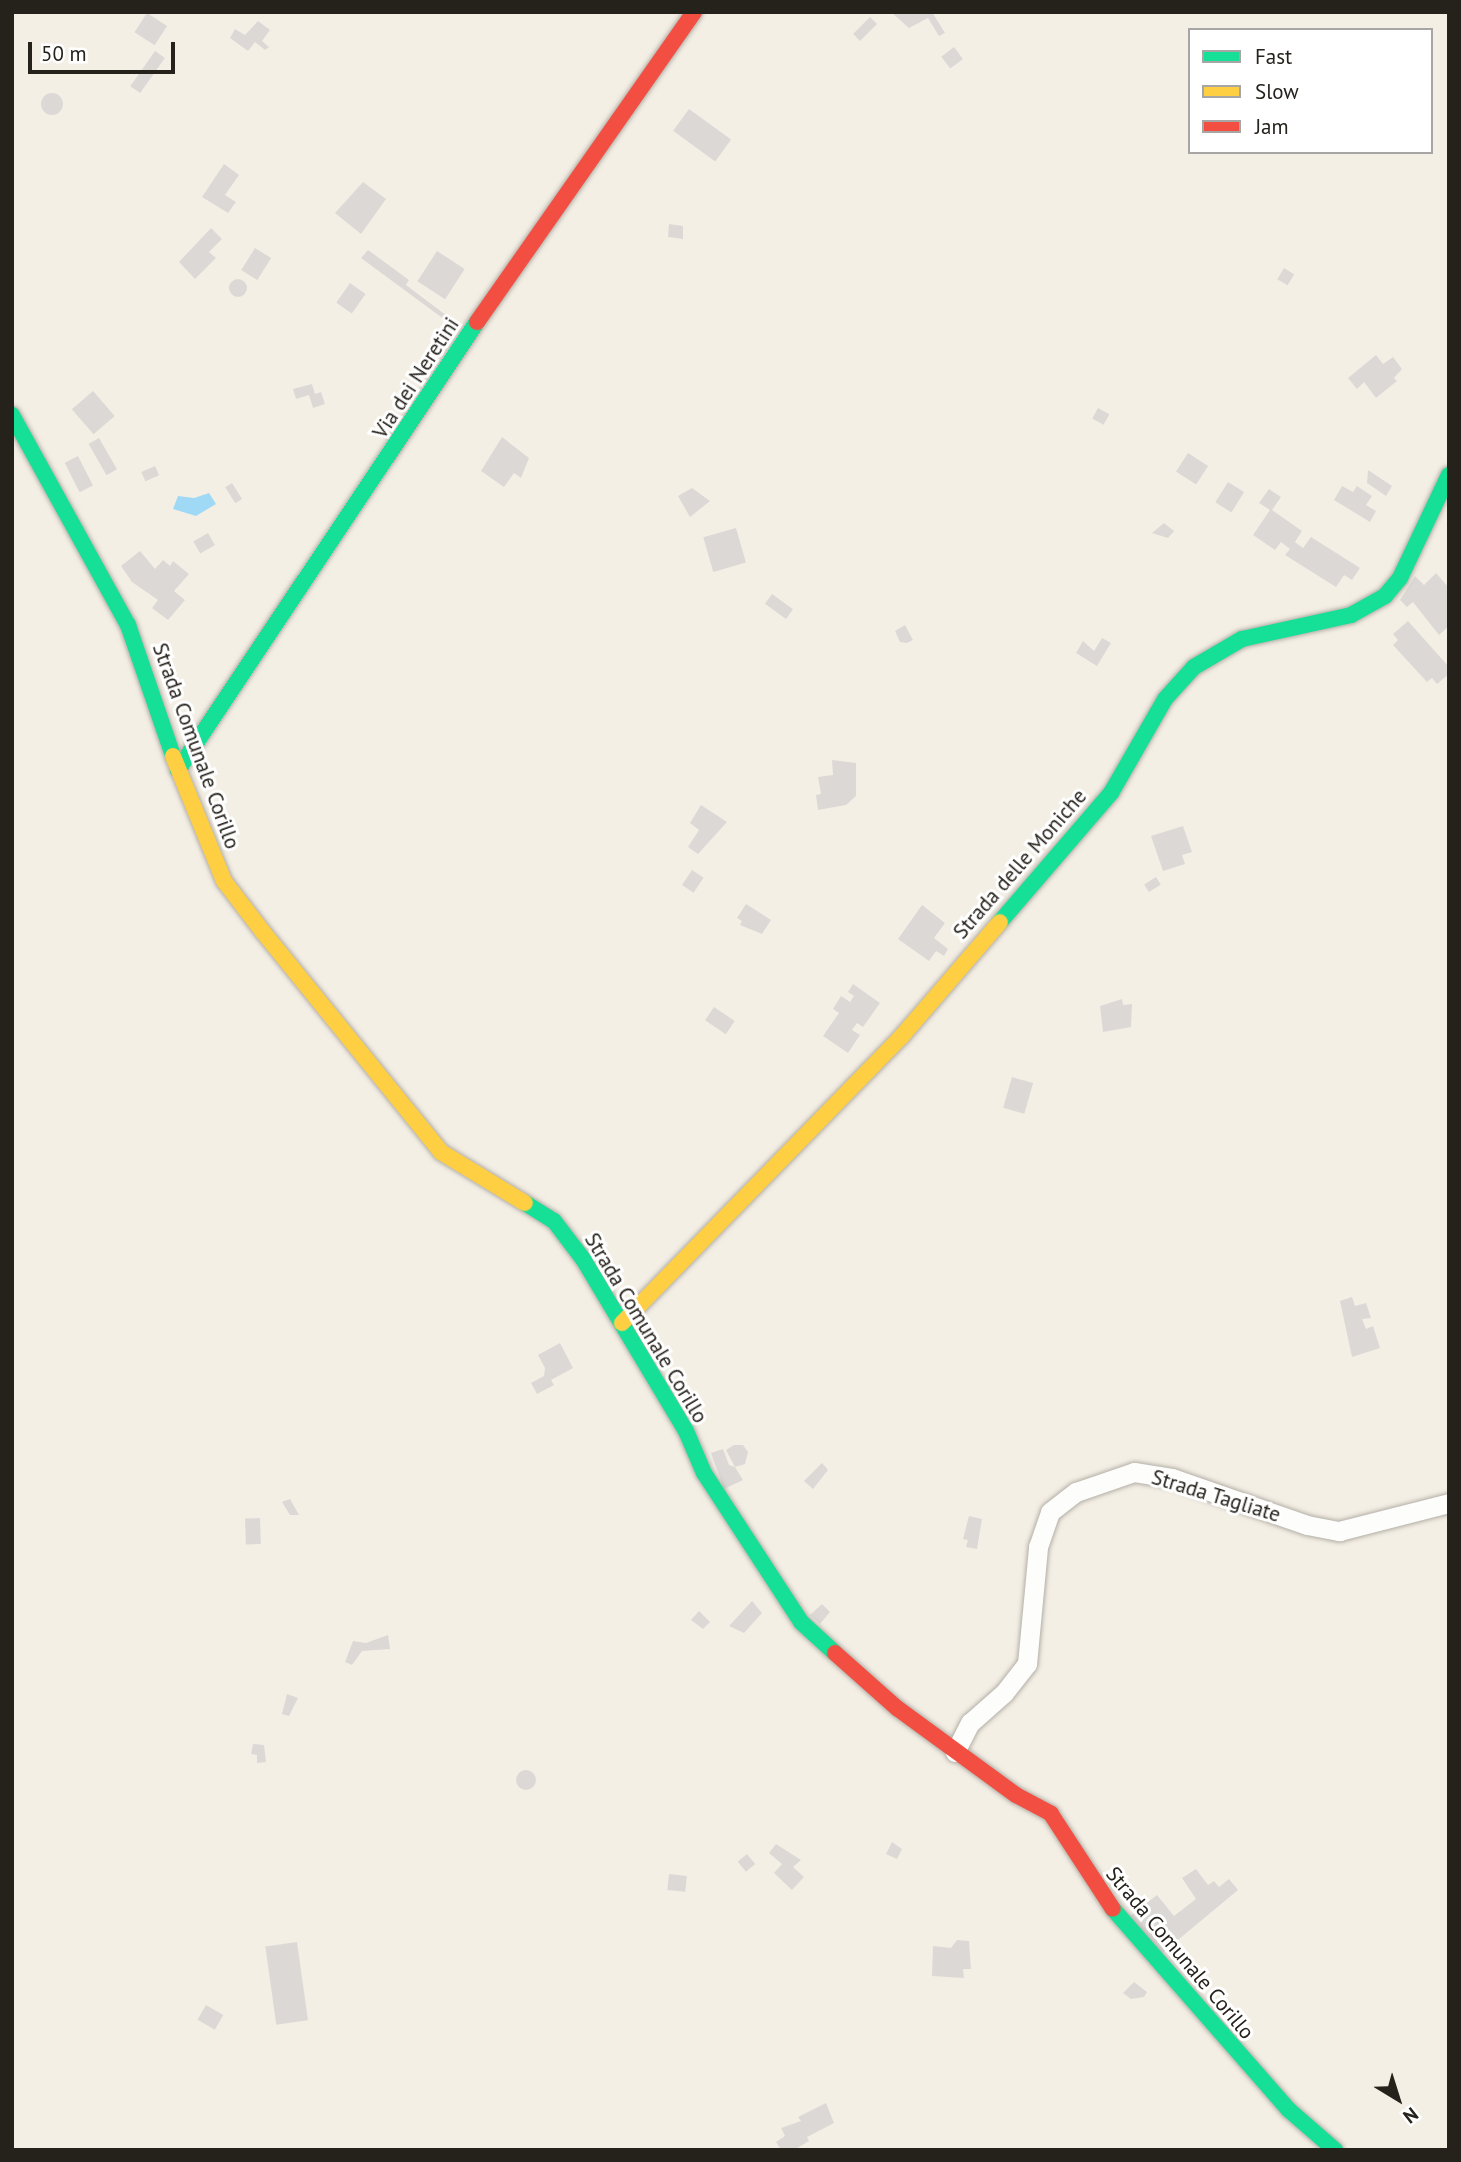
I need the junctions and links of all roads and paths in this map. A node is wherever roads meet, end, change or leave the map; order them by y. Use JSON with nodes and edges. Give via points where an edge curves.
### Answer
{"nodes":[{"id":1,"x":694,"y":12,"type":"edge"},
{"id":2,"x":12,"y":415,"type":"edge"},
{"id":3,"x":1449,"y":475,"type":"edge"},
{"id":4,"x":178,"y":770,"type":"junction"},
{"id":5,"x":622,"y":1323,"type":"junction"},
{"id":6,"x":1449,"y":1503,"type":"edge"},
{"id":7,"x":955,"y":1752,"type":"junction"},
{"id":8,"x":1335,"y":2150,"type":"edge"}],
"edges":[{"from":1,"to":4,"type":"street","name":"Via dei Neretini","via":[[460,347]]},
{"from":2,"to":4,"type":"street","name":"Strada Comunale Corillo","via":[[128,625]]},
{"from":3,"to":5,"type":"street","name":"Strada delle Moniche","via":[[1399,578],[1385,596],[1350,615],[1242,639],[1194,667],[1164,699],[1111,793],[902,1035]]},
{"from":4,"to":5,"type":"street","name":"Strada Comunale Corillo","via":[[224,881],[334,1024],[440,1152],[554,1221]]},
{"from":5,"to":7,"type":"street","name":"Strada Comunale Corillo","via":[[686,1431],[704,1473],[801,1622],[897,1708]]},
{"from":6,"to":7,"type":"street","name":"Strada Tagliate","via":[[1339,1531],[1307,1525],[1172,1478],[1134,1472],[1076,1492],[1050,1512],[1038,1548],[1027,1664],[1004,1693],[970,1723]]},
{"from":7,"to":8,"type":"street","name":"Strada Comunale Corillo","via":[[1051,1814],[1090,1880],[1132,1934],[1289,2110]]}]}
